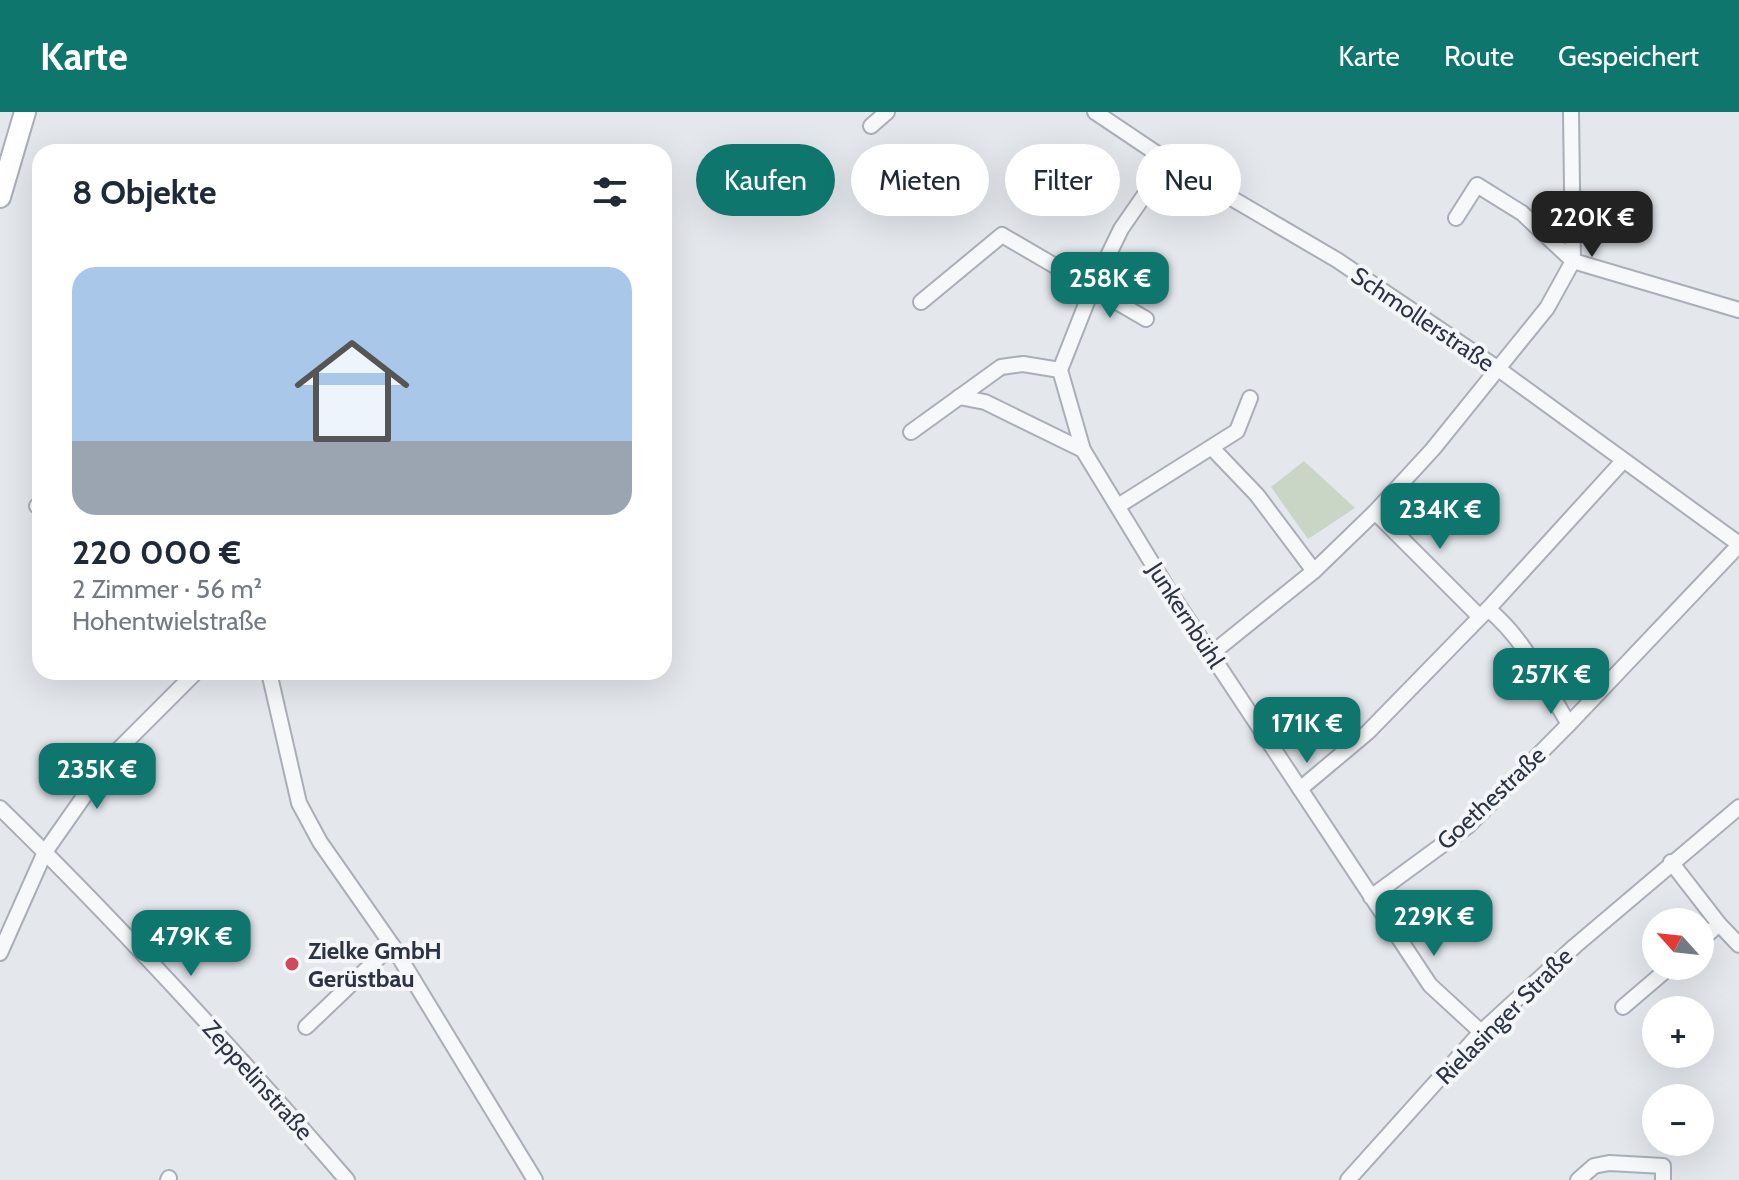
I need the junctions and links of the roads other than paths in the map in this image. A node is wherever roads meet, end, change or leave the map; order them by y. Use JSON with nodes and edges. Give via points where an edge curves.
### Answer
{"nodes":[{"id":1,"x":25,"y":112,"type":"edge"},
{"id":2,"x":887,"y":112,"type":"edge"},
{"id":3,"x":1095,"y":112,"type":"edge"},
{"id":4,"x":1571,"y":112,"type":"edge"},
{"id":5,"x":871,"y":126,"type":"dead end"},
{"id":6,"x":1143,"y":144,"type":"edge"},
{"id":7,"x":0,"y":197,"type":"edge"},
{"id":8,"x":1241,"y":204,"type":"edge"},
{"id":9,"x":1136,"y":207,"type":"edge"},
{"id":10,"x":1456,"y":218,"type":"dead end"},
{"id":11,"x":1573,"y":261,"type":"junction"},
{"id":12,"x":1092,"y":289,"type":"junction"},
{"id":13,"x":921,"y":302,"type":"dead end"},
{"id":14,"x":1739,"y":310,"type":"edge"},
{"id":15,"x":1146,"y":319,"type":"dead end"},
{"id":16,"x":1497,"y":368,"type":"junction"},
{"id":17,"x":1060,"y":370,"type":"junction"},
{"id":18,"x":959,"y":397,"type":"junction"},
{"id":19,"x":1250,"y":398,"type":"dead end"},
{"id":20,"x":911,"y":432,"type":"dead end"},
{"id":21,"x":1212,"y":448,"type":"junction"},
{"id":22,"x":1083,"y":450,"type":"junction"},
{"id":23,"x":1623,"y":461,"type":"junction"},
{"id":24,"x":1118,"y":506,"type":"junction"},
{"id":25,"x":1375,"y":512,"type":"junction"},
{"id":26,"x":1739,"y":545,"type":"edge"},
{"id":27,"x":1314,"y":571,"type":"junction"},
{"id":28,"x":1484,"y":612,"type":"junction"},
{"id":29,"x":1211,"y":654,"type":"junction"},
{"id":30,"x":188,"y":680,"type":"edge"},
{"id":31,"x":271,"y":680,"type":"edge"},
{"id":32,"x":1569,"y":724,"type":"junction"},
{"id":33,"x":1300,"y":789,"type":"junction"},
{"id":34,"x":1739,"y":807,"type":"edge"},
{"id":35,"x":0,"y":808,"type":"edge"},
{"id":36,"x":45,"y":852,"type":"junction"},
{"id":37,"x":1671,"y":862,"type":"junction"},
{"id":38,"x":1371,"y":897,"type":"junction"},
{"id":39,"x":1719,"y":924,"type":"junction"},
{"id":40,"x":1714,"y":928,"type":"edge"},
{"id":41,"x":392,"y":945,"type":"junction"},
{"id":42,"x":1739,"y":945,"type":"edge"},
{"id":43,"x":0,"y":953,"type":"edge"},
{"id":44,"x":1655,"y":980,"type":"edge"},
{"id":45,"x":1623,"y":1007,"type":"dead end"},
{"id":46,"x":306,"y":1027,"type":"dead end"},
{"id":47,"x":1481,"y":1032,"type":"junction"},
{"id":48,"x":347,"y":1180,"type":"edge"},
{"id":49,"x":535,"y":1180,"type":"edge"},
{"id":50,"x":1348,"y":1180,"type":"edge"},
{"id":51,"x":1578,"y":1180,"type":"edge"},
{"id":52,"x":1663,"y":1180,"type":"edge"}],
"edges":[{"from":1,"to":7,"type":"main road"},
{"from":2,"to":5,"type":"street"},
{"from":3,"to":6,"type":"street","name":"Schmollerstraße"},
{"from":4,"to":11,"type":"street"},
{"from":8,"to":16,"type":"street","name":"Schmollerstraße","via":[[1337,260]]},
{"from":9,"to":12,"type":"street"},
{"from":10,"to":11,"type":"street","via":[[1473,182],[1522,213]]},
{"from":11,"to":14,"type":"street"},
{"from":11,"to":16,"type":"street","via":[[1547,308]]},
{"from":12,"to":13,"type":"street","via":[[1002,235]]},
{"from":12,"to":15,"type":"street"},
{"from":12,"to":17,"type":"street"},
{"from":16,"to":23,"type":"street","name":"Schmollerstraße"},
{"from":16,"to":25,"type":"street"},
{"from":17,"to":18,"type":"street","via":[[1023,364],[1001,367]]},
{"from":17,"to":22,"type":"street","name":"Junkernbühl"},
{"from":18,"to":20,"type":"street"},
{"from":18,"to":22,"type":"street","via":[[985,402]]},
{"from":19,"to":21,"type":"street","via":[[1237,431]]},
{"from":21,"to":24,"type":"street"},
{"from":21,"to":27,"type":"street","via":[[1257,495]]},
{"from":22,"to":24,"type":"street","name":"Junkernbühl"},
{"from":23,"to":26,"type":"street","name":"Schmollerstraße"},
{"from":23,"to":28,"type":"street"},
{"from":24,"to":29,"type":"street","name":"Junkernbühl"},
{"from":25,"to":27,"type":"street"},
{"from":25,"to":28,"type":"street"},
{"from":26,"to":32,"type":"street","name":"Goethestraße"},
{"from":27,"to":29,"type":"street"},
{"from":28,"to":32,"type":"street","via":[[1508,625]]},
{"from":28,"to":33,"type":"street","via":[[1368,732]]},
{"from":29,"to":33,"type":"street","name":"Junkernbühl"},
{"from":30,"to":36,"type":"street","via":[[113,755]]},
{"from":31,"to":41,"type":"street","via":[[299,803]]},
{"from":32,"to":38,"type":"street","name":"Goethestraße","via":[[1468,826]]},
{"from":33,"to":38,"type":"street","name":"Junkernbühl"},
{"from":34,"to":37,"type":"street","name":"Rielasinger Straße"},
{"from":35,"to":36,"type":"street","name":"Zeppelinstraße"},
{"from":36,"to":43,"type":"street"},
{"from":36,"to":48,"type":"street","name":"Zeppelinstraße"},
{"from":37,"to":39,"type":"street"},
{"from":37,"to":47,"type":"street","name":"Rielasinger Straße"},
{"from":38,"to":47,"type":"street","name":"Junkernbühl","via":[[1430,985]]},
{"from":39,"to":40,"type":"street"},
{"from":39,"to":42,"type":"street"},
{"from":41,"to":46,"type":"street"},
{"from":41,"to":49,"type":"street"},
{"from":44,"to":45,"type":"street"},
{"from":47,"to":50,"type":"street","name":"Rielasinger Straße"},
{"from":51,"to":52,"type":"street","via":[[1594,1166],[1609,1163],[1663,1166]]}]}
